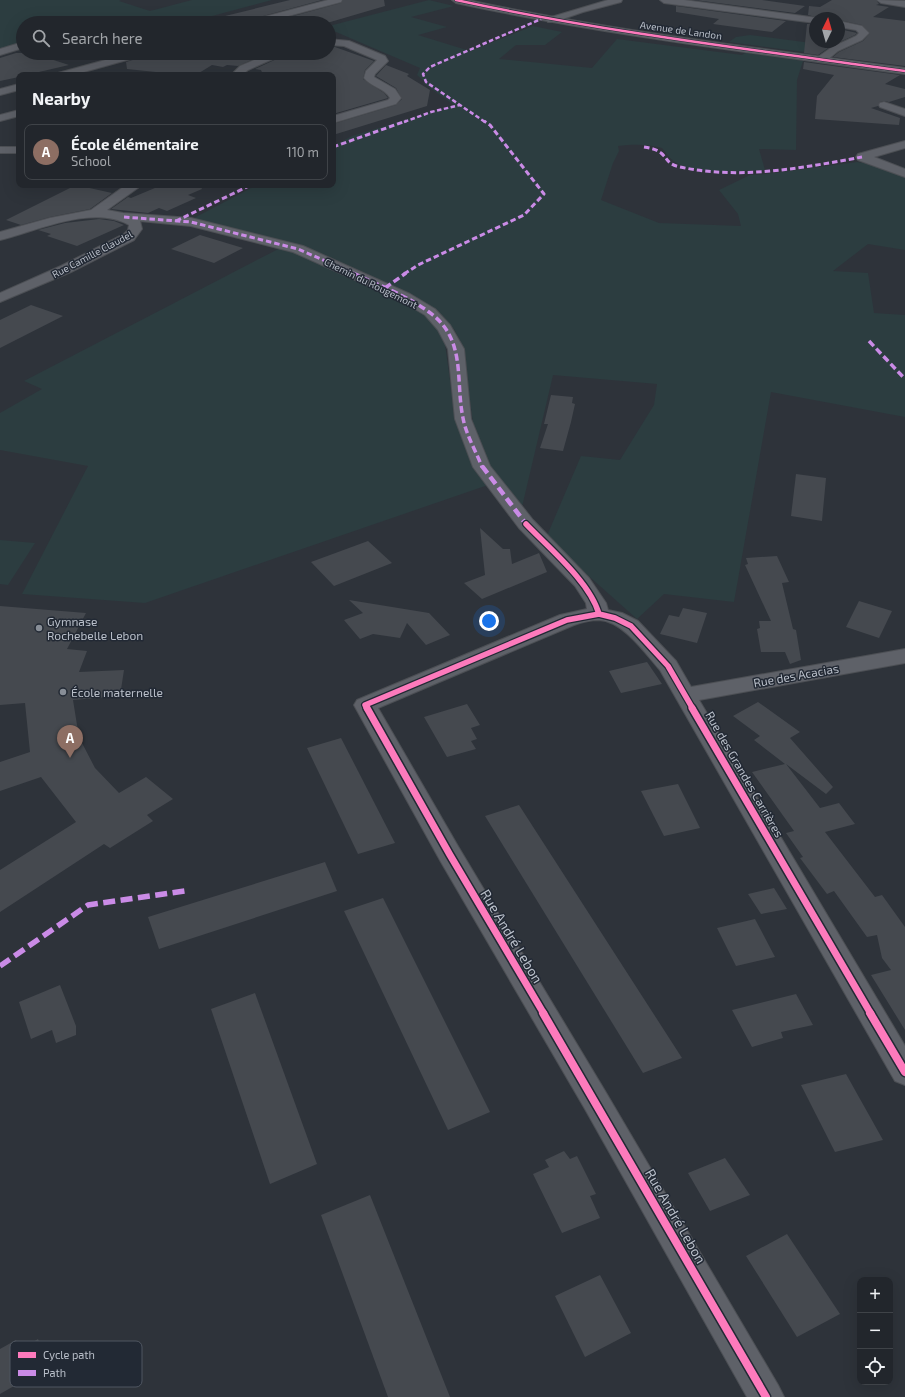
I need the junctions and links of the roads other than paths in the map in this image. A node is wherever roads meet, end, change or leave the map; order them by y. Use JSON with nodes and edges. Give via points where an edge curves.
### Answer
{"nodes":[{"id":1,"x":338,"y":0,"type":"edge"},
{"id":2,"x":456,"y":0,"type":"edge"},
{"id":3,"x":618,"y":0,"type":"edge"},
{"id":4,"x":664,"y":0,"type":"edge"},
{"id":5,"x":881,"y":0,"type":"edge"},
{"id":6,"x":905,"y":4,"type":"edge"},
{"id":7,"x":277,"y":16,"type":"edge"},
{"id":8,"x":809,"y":19,"type":"edge"},
{"id":9,"x":551,"y":20,"type":"junction"},
{"id":10,"x":845,"y":25,"type":"edge"},
{"id":11,"x":336,"y":42,"type":"edge"},
{"id":12,"x":845,"y":44,"type":"edge"},
{"id":13,"x":16,"y":47,"type":"edge"},
{"id":14,"x":837,"y":48,"type":"edge"},
{"id":15,"x":0,"y":52,"type":"edge"},
{"id":16,"x":822,"y":59,"type":"junction"},
{"id":17,"x":117,"y":60,"type":"edge"},
{"id":18,"x":263,"y":60,"type":"edge"},
{"id":19,"x":905,"y":71,"type":"edge"},
{"id":20,"x":73,"y":72,"type":"edge"},
{"id":21,"x":239,"y":72,"type":"edge"},
{"id":22,"x":16,"y":88,"type":"edge"},
{"id":23,"x":0,"y":92,"type":"edge"},
{"id":24,"x":884,"y":105,"type":"dead end"},
{"id":25,"x":905,"y":113,"type":"edge"},
{"id":26,"x":16,"y":114,"type":"edge"},
{"id":27,"x":0,"y":118,"type":"edge"},
{"id":28,"x":336,"y":119,"type":"edge"},
{"id":29,"x":905,"y":144,"type":"edge"},
{"id":30,"x":0,"y":150,"type":"edge"},
{"id":31,"x":16,"y":150,"type":"edge"},
{"id":32,"x":905,"y":173,"type":"edge"},
{"id":33,"x":130,"y":188,"type":"edge"},
{"id":34,"x":96,"y":213,"type":"junction"},
{"id":35,"x":124,"y":217,"type":"junction"},
{"id":36,"x":0,"y":236,"type":"edge"},
{"id":37,"x":0,"y":298,"type":"edge"},
{"id":38,"x":599,"y":614,"type":"junction"},
{"id":39,"x":905,"y":656,"type":"edge"},
{"id":40,"x":686,"y":695,"type":"junction"},
{"id":41,"x":905,"y":1072,"type":"edge"},
{"id":42,"x":766,"y":1397,"type":"edge"}],
"edges":[{"from":1,"to":7,"type":"street"},
{"from":2,"to":9,"type":"street","name":"Avenue de Landon"},
{"from":3,"to":9,"type":"street"},
{"from":4,"to":8,"type":"street"},
{"from":5,"to":6,"type":"street"},
{"from":9,"to":16,"type":"street","name":"Avenue de Landon","via":[[650,37]]},
{"from":10,"to":12,"type":"street","via":[[859,28],[864,33]]},
{"from":11,"to":28,"type":"street","via":[[346,43],[381,58],[383,61],[369,78],[394,93],[396,98],[392,102]]},
{"from":13,"to":15,"type":"street"},
{"from":14,"to":16,"type":"street"},
{"from":16,"to":19,"type":"street","name":"Avenue de Landon"},
{"from":17,"to":20,"type":"street"},
{"from":18,"to":21,"type":"street"},
{"from":22,"to":23,"type":"street"},
{"from":24,"to":25,"type":"street"},
{"from":26,"to":27,"type":"street"},
{"from":29,"to":32,"type":"street","via":[[862,157]]},
{"from":30,"to":31,"type":"street"},
{"from":33,"to":34,"type":"street"},
{"from":34,"to":35,"type":"street","name":"Rue Camille Claudel"},
{"from":34,"to":36,"type":"street","name":"Rue Camille Claudel","via":[[78,215]]},
{"from":35,"to":37,"type":"street","name":"Rue Camille Claudel","via":[[135,223],[136,231],[129,236],[66,269]]},
{"from":35,"to":38,"type":"street","name":"Chemin du Rougemont","via":[[191,222],[298,249],[405,297],[430,312],[445,328],[456,349],[463,419],[482,468],[526,524],[582,582],[596,603]]},
{"from":38,"to":40,"type":"street","name":"Rue des Grandes Carrières","via":[[631,626],[668,666]]},
{"from":38,"to":42,"type":"street","name":"Rue André Lebon","via":[[567,620],[364,705]]},
{"from":39,"to":40,"type":"street","name":"Rue des Acacias"},
{"from":40,"to":41,"type":"street","name":"Rue des Grandes Carrières"}]}
